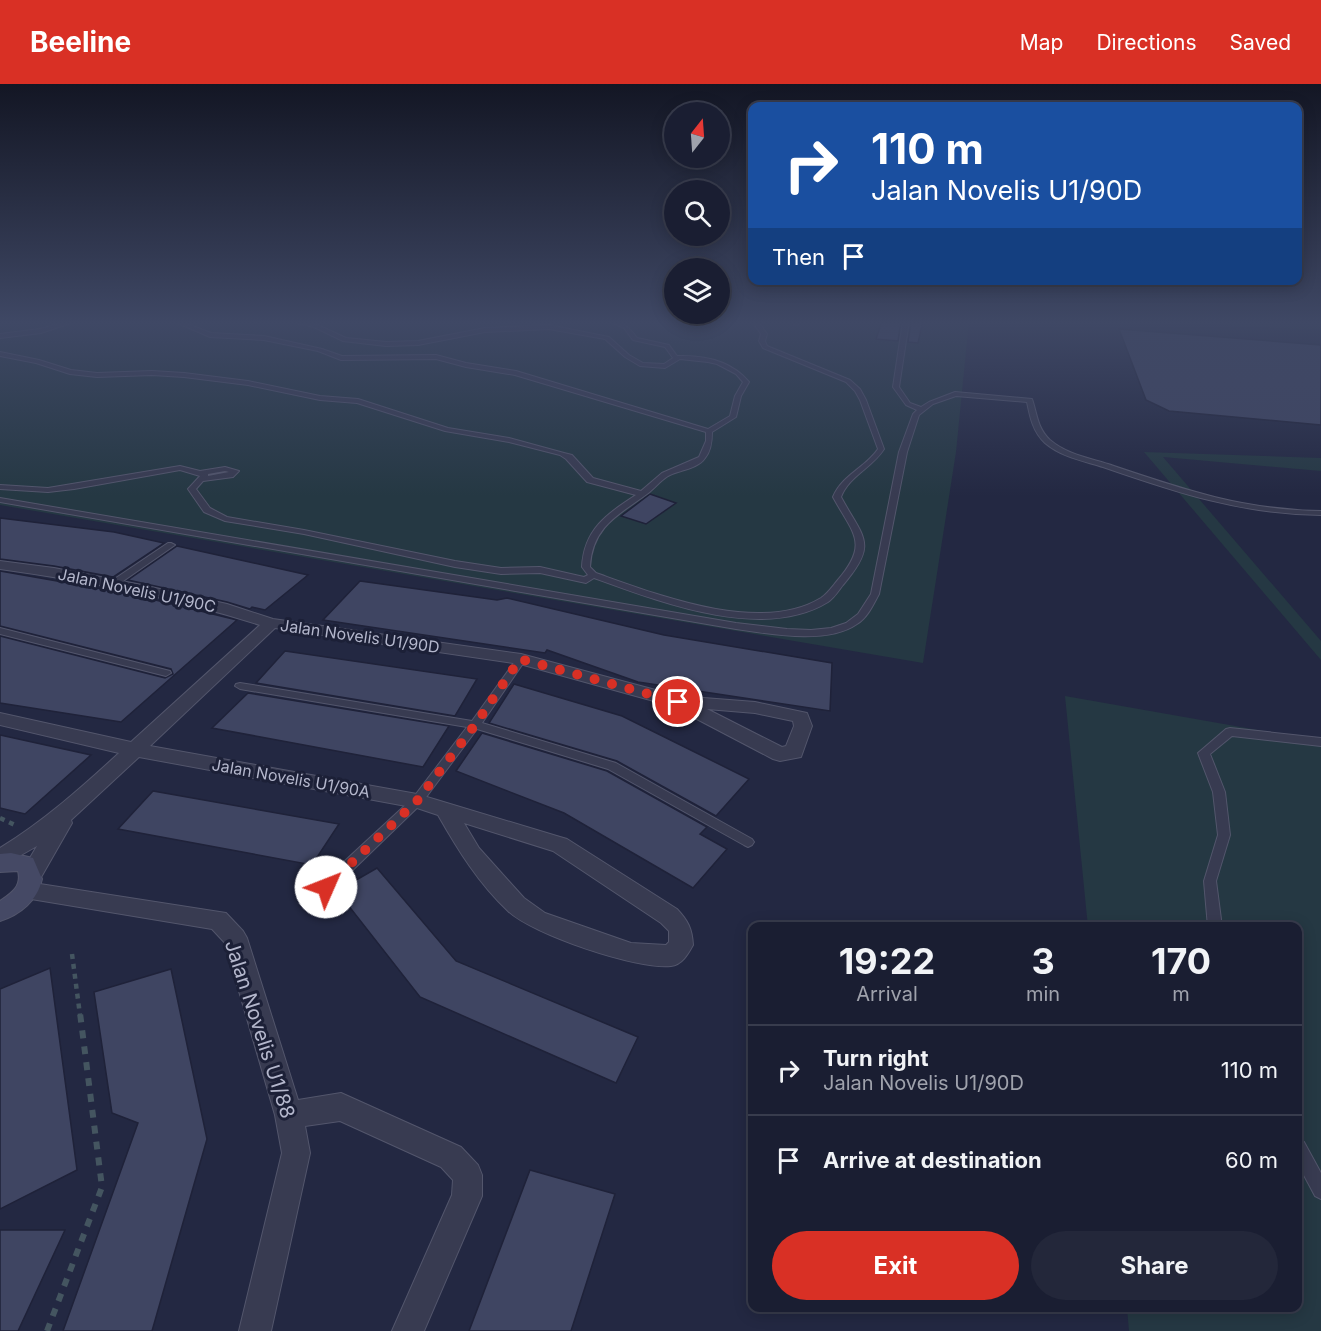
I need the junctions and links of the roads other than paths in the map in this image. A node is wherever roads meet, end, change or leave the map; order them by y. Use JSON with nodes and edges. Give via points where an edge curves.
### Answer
{"nodes":[{"id":1,"x":218,"y":379,"type":"edge"},
{"id":2,"x":537,"y":379,"type":"edge"},
{"id":3,"x":744,"y":379,"type":"edge"},
{"id":4,"x":843,"y":379,"type":"edge"},
{"id":5,"x":897,"y":379,"type":"edge"},
{"id":6,"x":921,"y":410,"type":"junction"},
{"id":7,"x":709,"y":431,"type":"junction"},
{"id":8,"x":0,"y":487,"type":"edge"},
{"id":9,"x":642,"y":494,"type":"junction"},
{"id":10,"x":0,"y":500,"type":"edge"},
{"id":11,"x":1321,"y":513,"type":"edge"},
{"id":12,"x":171,"y":545,"type":"dead end"},
{"id":13,"x":0,"y":565,"type":"edge"},
{"id":14,"x":593,"y":575,"type":"junction"},
{"id":15,"x":113,"y":584,"type":"junction"},
{"id":16,"x":272,"y":623,"type":"junction"},
{"id":17,"x":0,"y":630,"type":"edge"},
{"id":18,"x":520,"y":659,"type":"junction"},
{"id":19,"x":166,"y":673,"type":"dead end"},
{"id":20,"x":240,"y":686,"type":"dead end"},
{"id":21,"x":678,"y":702,"type":"junction"},
{"id":22,"x":0,"y":719,"type":"edge"},
{"id":23,"x":475,"y":725,"type":"junction"},
{"id":24,"x":1321,"y":742,"type":"edge"},
{"id":25,"x":135,"y":750,"type":"junction"},
{"id":26,"x":417,"y":801,"type":"junction"},
{"id":27,"x":71,"y":809,"type":"junction"},
{"id":28,"x":446,"y":811,"type":"junction"},
{"id":29,"x":748,"y":842,"type":"dead end"},
{"id":30,"x":0,"y":861,"type":"edge"},
{"id":31,"x":29,"y":882,"type":"junction"},
{"id":32,"x":326,"y":887,"type":"dead end"},
{"id":33,"x":0,"y":912,"type":"edge"},
{"id":34,"x":1214,"y":922,"type":"edge"},
{"id":35,"x":289,"y":1115,"type":"junction"},
{"id":36,"x":1302,"y":1155,"type":"edge"},
{"id":37,"x":1321,"y":1190,"type":"edge"},
{"id":38,"x":255,"y":1331,"type":"edge"},
{"id":39,"x":408,"y":1331,"type":"edge"}],
"edges":[{"from":1,"to":9,"type":"lane","via":[[358,401],[447,430],[562,454],[590,480]]},
{"from":2,"to":7,"type":"lane"},
{"from":3,"to":7,"type":"lane","via":[[746,382],[733,417]]},
{"from":4,"to":14,"type":"lane","via":[[858,390],[881,449],[864,469],[844,482],[837,497],[860,537],[861,547],[831,597],[778,616],[747,617],[659,598]]},
{"from":5,"to":6,"type":"lane","via":[[896,387],[908,404]]},
{"from":6,"to":10,"type":"lane","via":[[916,414],[903,452],[875,594],[858,620],[848,626],[807,633],[761,629]]},
{"from":6,"to":11,"type":"lane","via":[[948,396],[962,394],[1030,400],[1036,429],[1061,451],[1248,508],[1291,515]]},
{"from":7,"to":9,"type":"lane","via":[[702,458],[667,474]]},
{"from":8,"to":14,"type":"lane","via":[[75,487],[180,468],[202,476],[192,489],[207,510],[225,519],[501,571],[540,570],[586,580]]},
{"from":9,"to":14,"type":"lane","via":[[596,530],[585,556],[586,567]]},
{"from":12,"to":15,"type":"lane"},
{"from":13,"to":15,"type":"street","name":"Jalan Novelis U1/90C"},
{"from":15,"to":16,"type":"street","name":"Jalan Novelis U1/90C","via":[[221,607]]},
{"from":16,"to":18,"type":"street","name":"Jalan Novelis U1/90D"},
{"from":16,"to":25,"type":"street","name":"Jalan Novelis U1/90D"},
{"from":17,"to":19,"type":"lane"},
{"from":18,"to":21,"type":"street","name":"Jalan Novelis U1/90D"},
{"from":18,"to":23,"type":"lane"},
{"from":20,"to":23,"type":"lane"},
{"from":21,"to":21,"type":"street","name":"Jalan Novelis U1/90D","via":[[785,712],[801,717],[803,726],[794,752],[780,754]]},
{"from":22,"to":25,"type":"street","name":"Jalan Novelis U1/90A"},
{"from":23,"to":26,"type":"lane"},
{"from":23,"to":29,"type":"lane","via":[[612,766]]},
{"from":24,"to":34,"type":"lane","via":[[1230,732],[1204,753],[1219,792],[1224,835],[1210,881]]},
{"from":25,"to":26,"type":"street","name":"Jalan Novelis U1/90A"},
{"from":25,"to":27,"type":"street","name":"Jalan Novelis U1/90D"},
{"from":26,"to":28,"type":"street","name":"Jalan Novelis U1/90A"},
{"from":26,"to":32,"type":"lane"},
{"from":27,"to":30,"type":"street","name":"Jalan Novelis U1/90D"},
{"from":27,"to":31,"type":"street","name":"Jalan Novelis U1/90D"},
{"from":28,"to":28,"type":"street","name":"Jalan Novelis U1/90A","via":[[560,845],[669,916],[680,928],[681,945],[670,957],[631,953],[537,920],[516,905],[471,854]]},
{"from":30,"to":31,"type":"street","via":[[25,864]]},
{"from":31,"to":33,"type":"street","via":[[12,905]]},
{"from":31,"to":35,"type":"street","name":"Jalan Novelis U1/88","via":[[218,920],[235,938]]},
{"from":35,"to":38,"type":"street","name":"Jalan Novelis U1/88","via":[[296,1153]]},
{"from":35,"to":39,"type":"street","via":[[341,1107],[451,1157],[468,1175],[467,1196]]},
{"from":36,"to":37,"type":"lane"}]}
